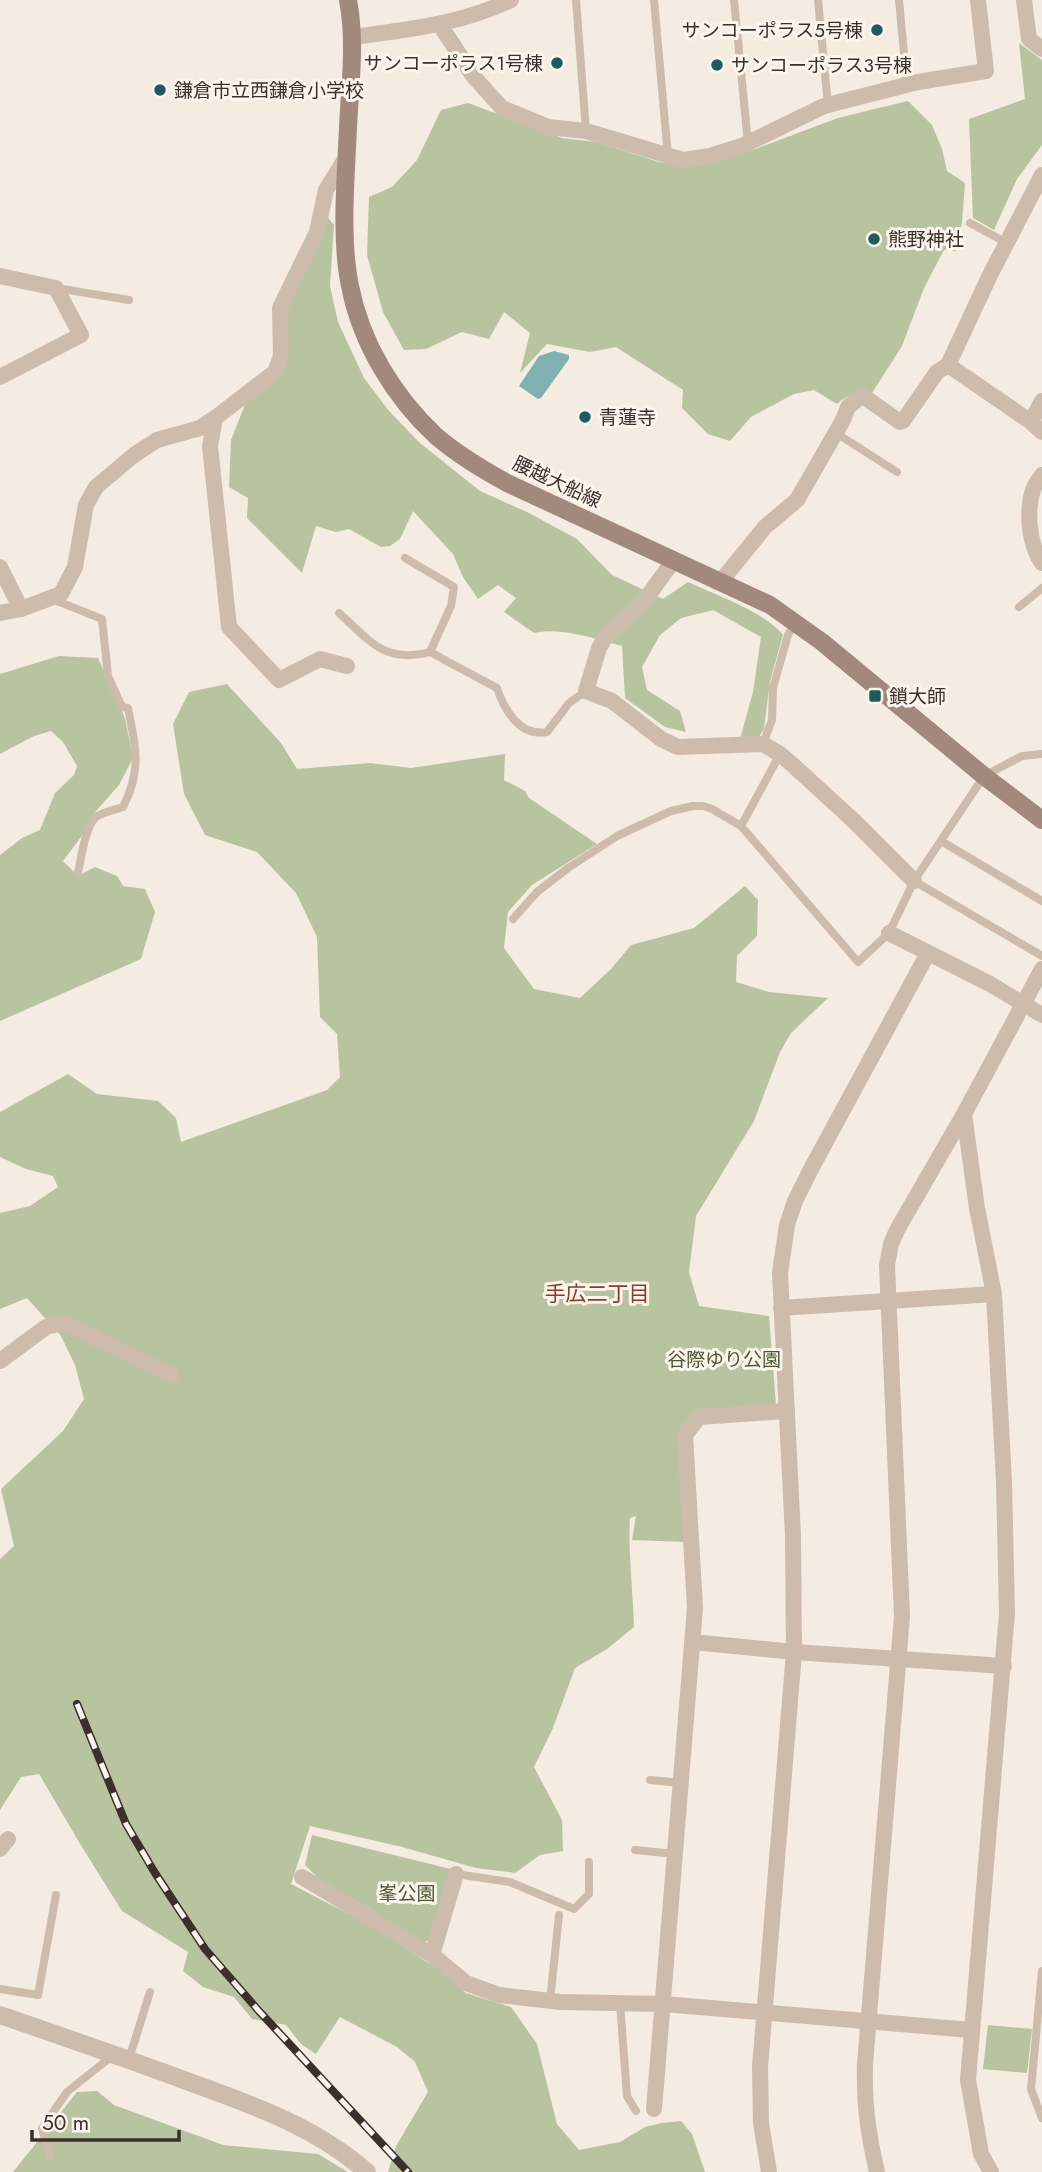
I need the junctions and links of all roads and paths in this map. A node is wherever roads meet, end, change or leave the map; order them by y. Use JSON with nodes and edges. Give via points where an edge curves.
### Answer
{"nodes":[{"id":1,"x":348,"y":0,"type":"edge"},
{"id":2,"x":511,"y":0,"type":"edge"},
{"id":3,"x":576,"y":0,"type":"edge"},
{"id":4,"x":653,"y":0,"type":"edge"},
{"id":5,"x":734,"y":0,"type":"edge"},
{"id":6,"x":818,"y":0,"type":"edge"},
{"id":7,"x":899,"y":0,"type":"edge"},
{"id":8,"x":978,"y":0,"type":"edge"},
{"id":9,"x":1024,"y":0,"type":"edge"},
{"id":10,"x":440,"y":25,"type":"junction"},
{"id":11,"x":352,"y":37,"type":"junction"},
{"id":12,"x":1042,"y":49,"type":"edge"},
{"id":13,"x":907,"y":85,"type":"junction"},
{"id":14,"x":828,"y":105,"type":"junction"},
{"id":15,"x":586,"y":131,"type":"junction"},
{"id":16,"x":748,"y":143,"type":"junction"},
{"id":17,"x":347,"y":156,"type":"junction"},
{"id":18,"x":668,"y":156,"type":"junction"},
{"id":19,"x":1042,"y":175,"type":"edge"},
{"id":20,"x":970,"y":223,"type":"dead end"},
{"id":21,"x":1007,"y":243,"type":"junction"},
{"id":22,"x":0,"y":276,"type":"edge"},
{"id":23,"x":57,"y":288,"type":"junction"},
{"id":24,"x":129,"y":300,"type":"dead end"},
{"id":25,"x":948,"y":366,"type":"junction"},
{"id":26,"x":0,"y":377,"type":"edge"},
{"id":27,"x":1042,"y":401,"type":"edge"},
{"id":28,"x":215,"y":418,"type":"junction"},
{"id":29,"x":1036,"y":427,"type":"edge"},
{"id":30,"x":835,"y":433,"type":"junction"},
{"id":31,"x":897,"y":472,"type":"dead end"},
{"id":32,"x":1042,"y":475,"type":"edge"},
{"id":33,"x":405,"y":558,"type":"dead end"},
{"id":34,"x":674,"y":560,"type":"junction"},
{"id":35,"x":1042,"y":563,"type":"edge"},
{"id":36,"x":0,"y":567,"type":"edge"},
{"id":37,"x":720,"y":581,"type":"junction"},
{"id":38,"x":1042,"y":588,"type":"edge"},
{"id":39,"x":52,"y":598,"type":"junction"},
{"id":40,"x":1019,"y":607,"type":"dead end"},
{"id":41,"x":21,"y":609,"type":"junction"},
{"id":42,"x":0,"y":613,"type":"edge"},
{"id":43,"x":339,"y":613,"type":"dead end"},
{"id":44,"x":796,"y":622,"type":"junction"},
{"id":45,"x":430,"y":652,"type":"junction"},
{"id":46,"x":347,"y":666,"type":"dead end"},
{"id":47,"x":586,"y":691,"type":"junction"},
{"id":48,"x":763,"y":744,"type":"junction"},
{"id":49,"x":780,"y":754,"type":"junction"},
{"id":50,"x":1042,"y":754,"type":"edge"},
{"id":51,"x":984,"y":776,"type":"junction"},
{"id":52,"x":1042,"y":820,"type":"edge"},
{"id":53,"x":741,"y":826,"type":"junction"},
{"id":54,"x":941,"y":841,"type":"junction"},
{"id":55,"x":78,"y":873,"type":"dead end"},
{"id":56,"x":914,"y":881,"type":"junction"},
{"id":57,"x":1042,"y":901,"type":"edge"},
{"id":58,"x":513,"y":919,"type":"dead end"},
{"id":59,"x":889,"y":933,"type":"junction"},
{"id":60,"x":928,"y":953,"type":"junction"},
{"id":61,"x":1042,"y":956,"type":"edge"},
{"id":62,"x":1042,"y":969,"type":"edge"},
{"id":63,"x":1024,"y":1002,"type":"junction"},
{"id":64,"x":1042,"y":1015,"type":"edge"},
{"id":65,"x":964,"y":1114,"type":"junction"},
{"id":66,"x":995,"y":1294,"type":"junction"},
{"id":67,"x":889,"y":1302,"type":"junction"},
{"id":68,"x":781,"y":1308,"type":"junction"},
{"id":69,"x":0,"y":1361,"type":"edge"},
{"id":70,"x":170,"y":1375,"type":"dead end"},
{"id":71,"x":787,"y":1411,"type":"junction"},
{"id":72,"x":693,"y":1642,"type":"junction"},
{"id":73,"x":794,"y":1651,"type":"junction"},
{"id":74,"x":898,"y":1658,"type":"junction"},
{"id":75,"x":1004,"y":1666,"type":"junction"},
{"id":76,"x":650,"y":1780,"type":"dead end"},
{"id":77,"x":681,"y":1783,"type":"junction"},
{"id":78,"x":635,"y":1850,"type":"dead end"},
{"id":79,"x":676,"y":1854,"type":"junction"},
{"id":80,"x":589,"y":1861,"type":"dead end"},
{"id":81,"x":456,"y":1874,"type":"joint"},
{"id":82,"x":302,"y":1877,"type":"dead end"},
{"id":83,"x":56,"y":1895,"type":"dead end"},
{"id":84,"x":559,"y":1915,"type":"dead end"},
{"id":85,"x":432,"y":1955,"type":"junction"},
{"id":86,"x":1042,"y":1971,"type":"edge"},
{"id":87,"x":0,"y":1989,"type":"edge"},
{"id":88,"x":150,"y":1992,"type":"dead end"},
{"id":89,"x":550,"y":2001,"type":"junction"},
{"id":90,"x":620,"y":2003,"type":"junction"},
{"id":91,"x":664,"y":2004,"type":"junction"},
{"id":92,"x":765,"y":2013,"type":"junction"},
{"id":93,"x":0,"y":2015,"type":"edge"},
{"id":94,"x":869,"y":2022,"type":"junction"},
{"id":95,"x":971,"y":2030,"type":"junction"},
{"id":96,"x":122,"y":2057,"type":"junction"},
{"id":97,"x":654,"y":2109,"type":"dead end"},
{"id":98,"x":636,"y":2111,"type":"dead end"},
{"id":99,"x":1042,"y":2118,"type":"edge"},
{"id":100,"x":50,"y":2157,"type":"dead end"},
{"id":101,"x":367,"y":2172,"type":"edge"},
{"id":102,"x":769,"y":2172,"type":"edge"},
{"id":103,"x":877,"y":2172,"type":"edge"},
{"id":104,"x":991,"y":2172,"type":"edge"}],
"edges":[{"from":1,"to":11,"type":"main road","name":"腰越大船線"},
{"from":2,"to":10,"type":"street"},
{"from":3,"to":15,"type":"lane"},
{"from":4,"to":18,"type":"lane"},
{"from":5,"to":16,"type":"lane"},
{"from":6,"to":14,"type":"lane"},
{"from":7,"to":13,"type":"lane"},
{"from":8,"to":13,"type":"street","via":[[986,71]]},
{"from":9,"to":12,"type":"street","via":[[1029,39]]},
{"from":10,"to":11,"type":"street"},
{"from":10,"to":15,"type":"street","via":[[474,77],[502,107],[548,127]]},
{"from":11,"to":17,"type":"main road","name":"腰越大船線"},
{"from":13,"to":14,"type":"street"},
{"from":14,"to":16,"type":"street"},
{"from":15,"to":18,"type":"street"},
{"from":16,"to":18,"type":"street","via":[[710,156],[684,160]]},
{"from":17,"to":28,"type":"street","via":[[326,190],[317,232],[280,307],[281,356],[275,372]]},
{"from":17,"to":34,"type":"main road","name":"腰越大船線","via":[[345,241],[350,286],[383,372],[407,403],[436,435],[469,461]]},
{"from":19,"to":21,"type":"street"},
{"from":20,"to":21,"type":"lane"},
{"from":21,"to":25,"type":"street"},
{"from":22,"to":23,"type":"street"},
{"from":23,"to":24,"type":"lane"},
{"from":23,"to":26,"type":"street","via":[[81,335]]},
{"from":25,"to":29,"type":"street"},
{"from":25,"to":30,"type":"street","via":[[937,372],[903,421],[861,397],[848,407]]},
{"from":27,"to":29,"type":"street"},
{"from":28,"to":39,"type":"street","via":[[200,428],[157,440],[96,487],[86,505],[75,567],[61,594]]},
{"from":28,"to":46,"type":"street","via":[[210,446],[229,627],[279,680],[320,659]]},
{"from":30,"to":31,"type":"lane"},
{"from":30,"to":37,"type":"street","via":[[797,500],[765,527]]},
{"from":32,"to":35,"type":"street","via":[[1033,488],[1029,516],[1035,554]]},
{"from":33,"to":45,"type":"lane","via":[[454,587],[451,606]]},
{"from":34,"to":37,"type":"main road","name":"腰越大船線"},
{"from":34,"to":47,"type":"street","via":[[650,593],[606,636]]},
{"from":36,"to":41,"type":"street"},
{"from":37,"to":44,"type":"main road","name":"腰越大船線"},
{"from":38,"to":40,"type":"lane"},
{"from":39,"to":41,"type":"street"},
{"from":39,"to":55,"type":"lane","via":[[102,619],[108,676],[122,707],[128,709],[137,754],[132,791],[123,807],[95,818],[89,827]]},
{"from":41,"to":42,"type":"street"},
{"from":43,"to":45,"type":"lane","via":[[373,644],[398,656]]},
{"from":44,"to":48,"type":"lane","via":[[784,648],[772,720]]},
{"from":44,"to":51,"type":"main road","name":"腰越大船線"},
{"from":45,"to":47,"type":"lane","via":[[497,688],[511,717],[539,734],[547,732]]},
{"from":47,"to":48,"type":"street","via":[[612,701],[678,747]]},
{"from":48,"to":49,"type":"street"},
{"from":49,"to":53,"type":"lane"},
{"from":49,"to":56,"type":"street"},
{"from":50,"to":51,"type":"lane","via":[[1022,756]]},
{"from":51,"to":52,"type":"main road","name":"腰越大船線"},
{"from":51,"to":54,"type":"lane"},
{"from":53,"to":58,"type":"lane","via":[[703,806],[657,817],[568,868]]},
{"from":53,"to":59,"type":"lane","via":[[858,962]]},
{"from":54,"to":56,"type":"lane"},
{"from":54,"to":57,"type":"lane"},
{"from":56,"to":59,"type":"lane"},
{"from":56,"to":61,"type":"lane"},
{"from":59,"to":60,"type":"street"},
{"from":60,"to":63,"type":"street"},
{"from":60,"to":68,"type":"street","via":[[795,1201],[783,1249]]},
{"from":62,"to":63,"type":"street"},
{"from":63,"to":64,"type":"street"},
{"from":63,"to":65,"type":"street"},
{"from":65,"to":66,"type":"street"},
{"from":65,"to":67,"type":"street","via":[[891,1244]]},
{"from":66,"to":67,"type":"street"},
{"from":66,"to":75,"type":"street","via":[[1004,1482]]},
{"from":67,"to":68,"type":"street"},
{"from":67,"to":74,"type":"street","via":[[902,1616]]},
{"from":68,"to":71,"type":"street"},
{"from":69,"to":70,"type":"street","via":[[46,1327],[58,1324],[69,1325]]},
{"from":71,"to":72,"type":"street","via":[[699,1417],[685,1435]]},
{"from":71,"to":73,"type":"street"},
{"from":72,"to":73,"type":"street"},
{"from":72,"to":77,"type":"street"},
{"from":73,"to":74,"type":"street"},
{"from":73,"to":92,"type":"street"},
{"from":74,"to":75,"type":"street"},
{"from":74,"to":94,"type":"street"},
{"from":75,"to":95,"type":"street"},
{"from":76,"to":77,"type":"lane"},
{"from":77,"to":79,"type":"street"},
{"from":78,"to":79,"type":"lane"},
{"from":79,"to":91,"type":"street"},
{"from":80,"to":81,"type":"lane","via":[[589,1894],[575,1909],[510,1882]]},
{"from":81,"to":85,"type":"street"},
{"from":82,"to":85,"type":"street"},
{"from":83,"to":87,"type":"lane","via":[[38,1995]]},
{"from":84,"to":89,"type":"lane"},
{"from":85,"to":89,"type":"street","via":[[466,1983],[499,1995]]},
{"from":86,"to":99,"type":"lane","via":[[1031,2089]]},
{"from":88,"to":96,"type":"lane"},
{"from":89,"to":90,"type":"street"},
{"from":90,"to":91,"type":"street"},
{"from":90,"to":98,"type":"lane","via":[[627,2096]]},
{"from":91,"to":92,"type":"street"},
{"from":91,"to":97,"type":"street"},
{"from":92,"to":94,"type":"street"},
{"from":92,"to":102,"type":"street","via":[[761,2123]]},
{"from":93,"to":96,"type":"street"},
{"from":94,"to":95,"type":"street"},
{"from":94,"to":103,"type":"street","via":[[864,2102]]},
{"from":95,"to":104,"type":"street","via":[[968,2080],[981,2154]]},
{"from":96,"to":100,"type":"lane","via":[[67,2092],[42,2128]]},
{"from":96,"to":101,"type":"street","via":[[268,2111],[345,2152]]}]}
